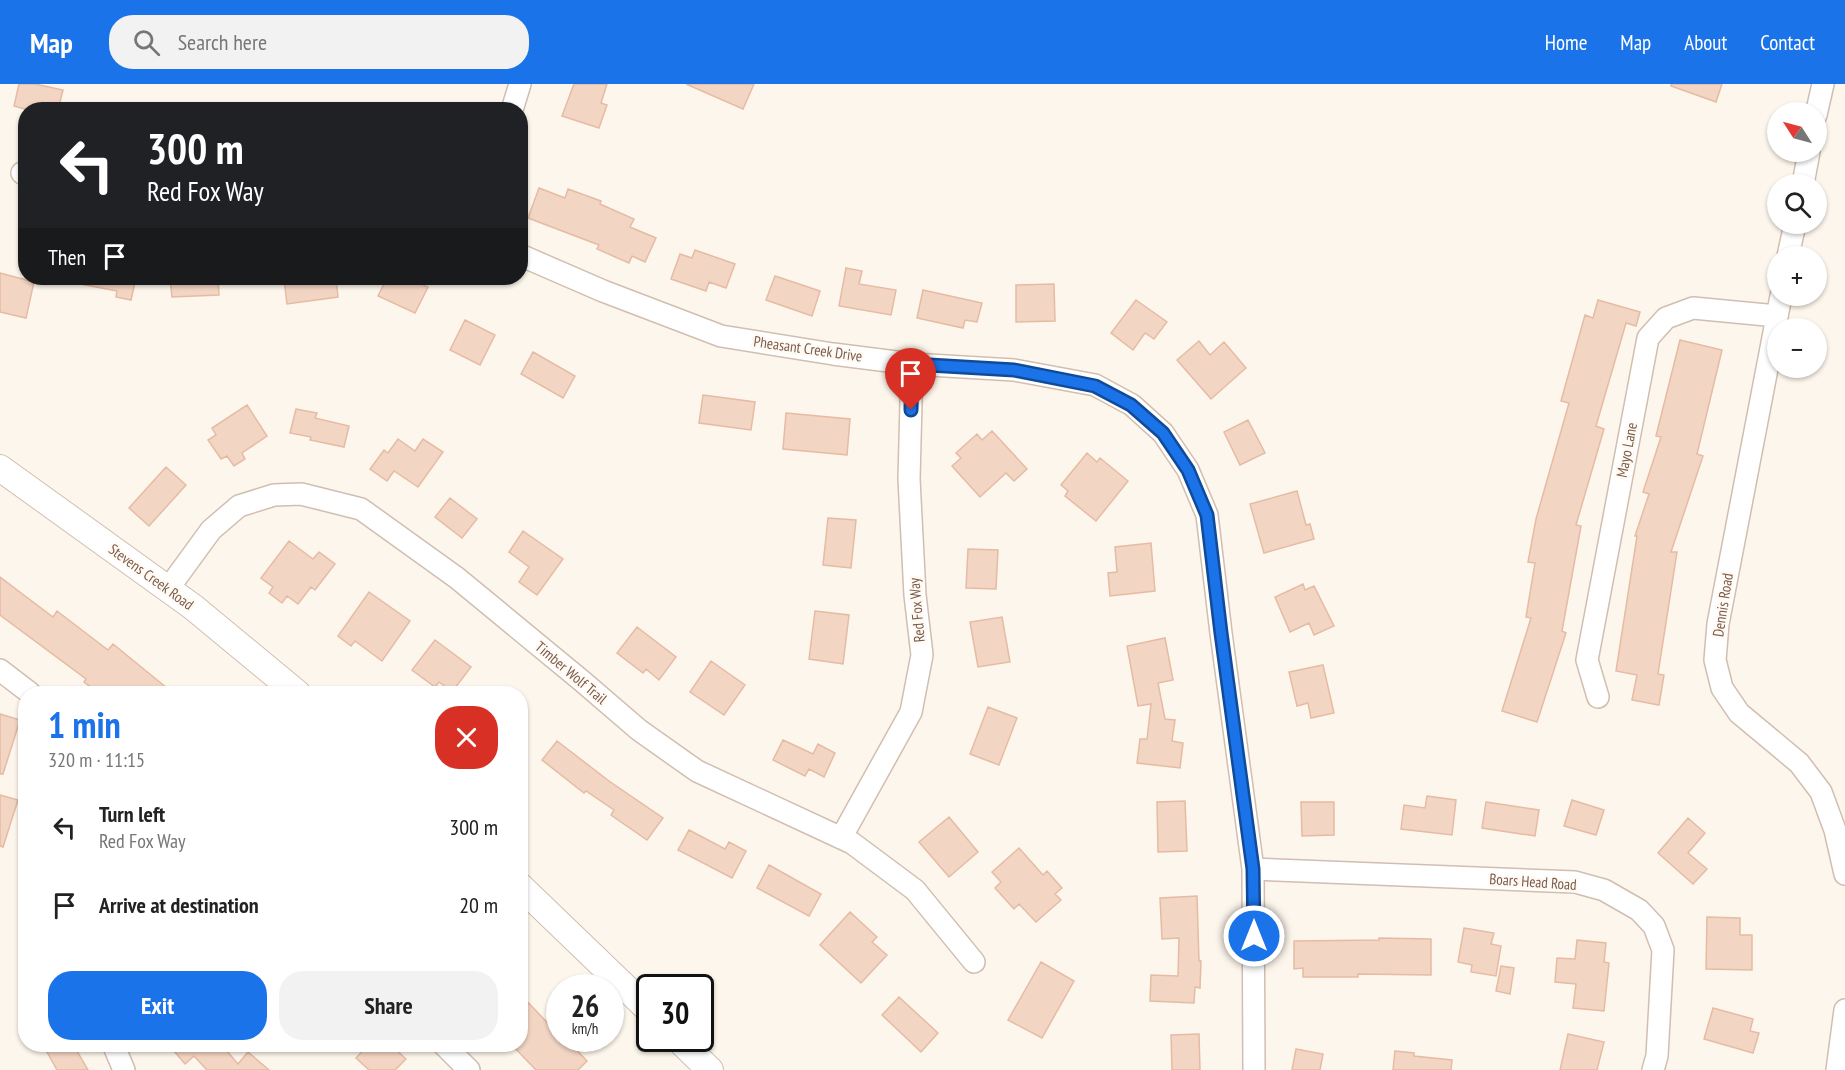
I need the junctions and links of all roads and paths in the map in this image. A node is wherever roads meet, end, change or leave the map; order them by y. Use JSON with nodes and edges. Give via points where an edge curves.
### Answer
{"nodes":[{"id":1,"x":520,"y":84,"type":"edge"},
{"id":2,"x":1823,"y":84,"type":"edge"},
{"id":3,"x":514,"y":102,"type":"edge"},
{"id":4,"x":1819,"y":102,"type":"edge"},
{"id":5,"x":528,"y":258,"type":"edge"},
{"id":6,"x":1779,"y":306,"type":"edge"},
{"id":7,"x":912,"y":364,"type":"junction"},
{"id":8,"x":0,"y":468,"type":"edge"},
{"id":9,"x":168,"y":589,"type":"junction"},
{"id":10,"x":0,"y":670,"type":"edge"},
{"id":11,"x":21,"y":686,"type":"edge"},
{"id":12,"x":289,"y":686,"type":"edge"},
{"id":13,"x":1598,"y":697,"type":"dead end"},
{"id":14,"x":841,"y":838,"type":"junction"},
{"id":15,"x":1253,"y":869,"type":"junction"},
{"id":16,"x":1845,"y":874,"type":"edge"},
{"id":17,"x":528,"y":894,"type":"edge"},
{"id":18,"x":974,"y":962,"type":"dead end"},
{"id":19,"x":636,"y":998,"type":"edge"},
{"id":20,"x":1845,"y":1010,"type":"edge"},
{"id":21,"x":116,"y":1052,"type":"edge"},
{"id":22,"x":451,"y":1052,"type":"edge"},
{"id":23,"x":692,"y":1052,"type":"edge"},
{"id":24,"x":124,"y":1070,"type":"edge"},
{"id":25,"x":469,"y":1070,"type":"edge"},
{"id":26,"x":710,"y":1070,"type":"edge"},
{"id":27,"x":1254,"y":1070,"type":"edge"},
{"id":28,"x":1653,"y":1070,"type":"edge"},
{"id":29,"x":1837,"y":1070,"type":"edge"}],
"edges":[{"from":1,"to":3,"type":"street"},
{"from":2,"to":4,"type":"street"},
{"from":5,"to":7,"type":"street","name":"Pheasant Creek Drive","via":[[721,336]]},
{"from":6,"to":13,"type":"street","name":"Mayo Lane","via":[[1693,308],[1666,318],[1648,338],[1587,660]]},
{"from":6,"to":16,"type":"street","name":"Dennis Road","via":[[1718,624],[1716,660],[1722,688],[1739,713],[1799,764],[1821,792]]},
{"from":7,"to":14,"type":"street","name":"Red Fox Way","via":[[909,478],[922,655],[911,712]]},
{"from":7,"to":15,"type":"street","name":"Pheasant Creek Drive","via":[[1014,370],[1095,386],[1131,405],[1163,433],[1188,470],[1207,515]]},
{"from":8,"to":9,"type":"street","name":"Stevens Creek Road"},
{"from":9,"to":12,"type":"street","name":"Stevens Creek Road"},
{"from":9,"to":14,"type":"street","name":"Timber Wolf Trail","via":[[211,530],[239,506],[274,495],[302,494],[361,509],[458,578],[639,730],[697,771]]},
{"from":10,"to":11,"type":"street"},
{"from":14,"to":18,"type":"street","name":"Timber Wolf Trail","via":[[915,890]]},
{"from":15,"to":27,"type":"street","name":"Pheasant Creek Drive"},
{"from":15,"to":28,"type":"street","name":"Boars Head Road","via":[[1575,882],[1604,890],[1639,910],[1654,926],[1663,950]]},
{"from":17,"to":19,"type":"street"},
{"from":20,"to":29,"type":"street"},
{"from":21,"to":24,"type":"street"},
{"from":22,"to":25,"type":"street"},
{"from":23,"to":26,"type":"street"}]}
